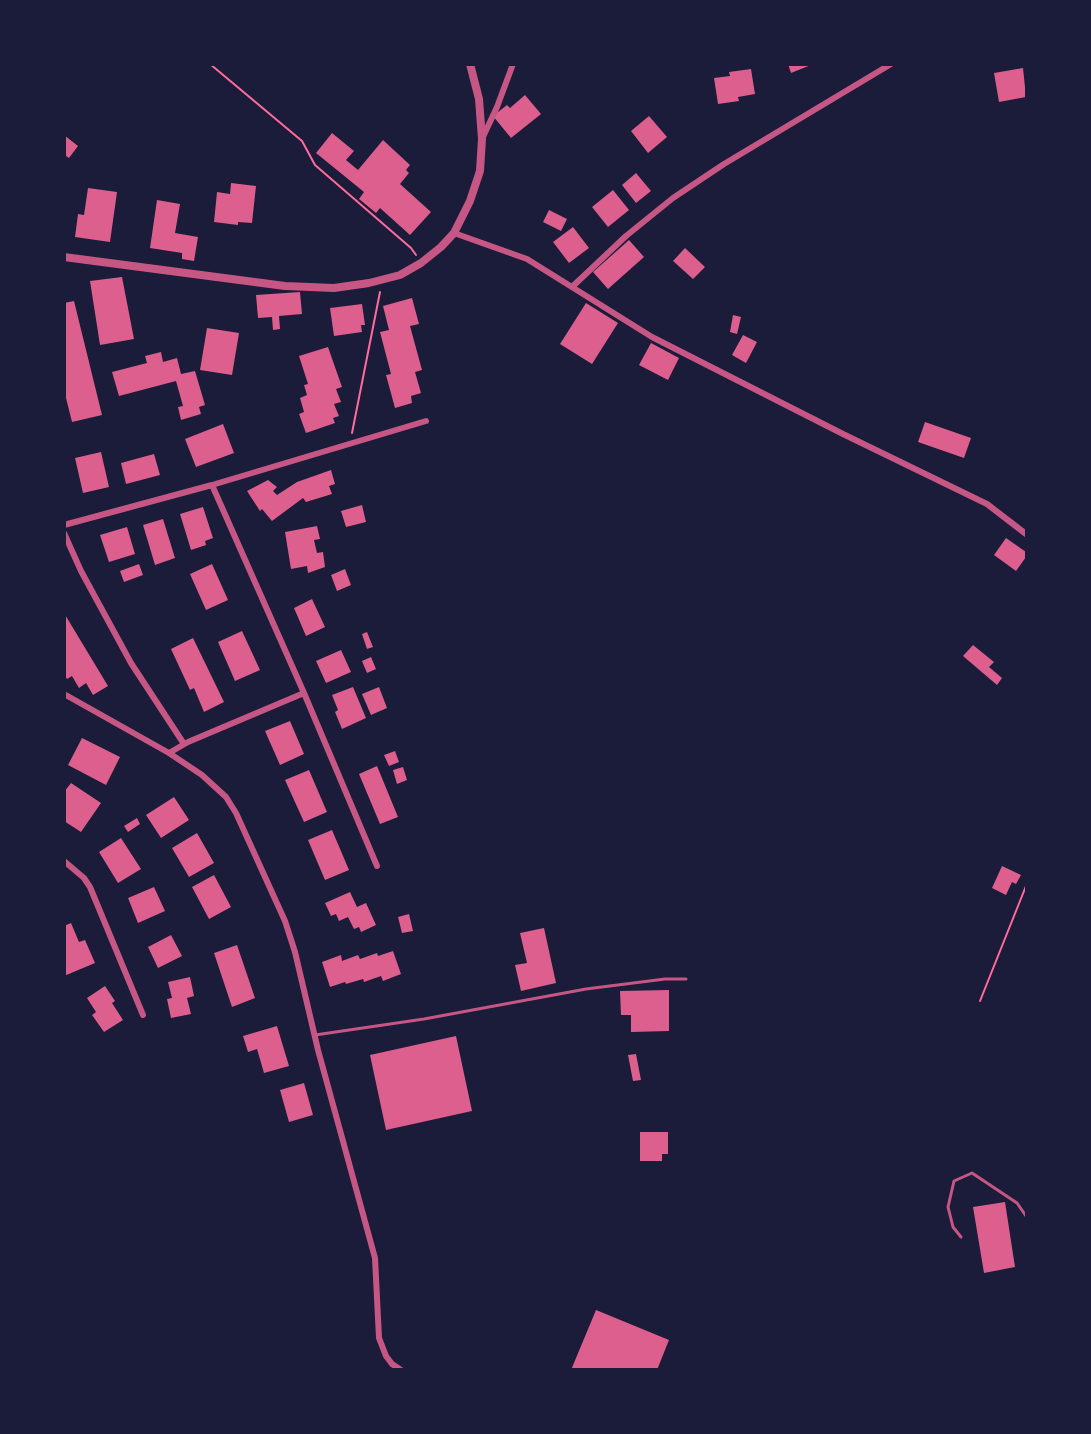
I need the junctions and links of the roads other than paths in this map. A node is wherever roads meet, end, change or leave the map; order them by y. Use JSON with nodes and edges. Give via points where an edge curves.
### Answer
{"nodes":[{"id":1,"x":470,"y":64,"type":"edge"},
{"id":2,"x":513,"y":64,"type":"edge"},
{"id":3,"x":891,"y":64,"type":"edge"},
{"id":4,"x":482,"y":139,"type":"junction"},
{"id":5,"x":454,"y":232,"type":"junction"},
{"id":6,"x":64,"y":257,"type":"edge"},
{"id":7,"x":572,"y":287,"type":"junction"},
{"id":8,"x":426,"y":421,"type":"dead end"},
{"id":9,"x":212,"y":485,"type":"junction"},
{"id":10,"x":64,"y":525,"type":"edge"},
{"id":11,"x":64,"y":533,"type":"edge"},
{"id":12,"x":1026,"y":534,"type":"edge"},
{"id":13,"x":304,"y":693,"type":"junction"},
{"id":14,"x":64,"y":694,"type":"edge"},
{"id":15,"x":184,"y":744,"type":"junction"},
{"id":16,"x":169,"y":753,"type":"junction"},
{"id":17,"x":64,"y":861,"type":"edge"},
{"id":18,"x":377,"y":866,"type":"dead end"},
{"id":19,"x":686,"y":979,"type":"dead end"},
{"id":20,"x":143,"y":1015,"type":"dead end"},
{"id":21,"x":315,"y":1035,"type":"junction"},
{"id":22,"x":1026,"y":1216,"type":"edge"},
{"id":23,"x":961,"y":1237,"type":"dead end"},
{"id":24,"x":401,"y":1370,"type":"edge"}],
"edges":[{"from":1,"to":4,"type":"street","via":[[479,99]]},
{"from":2,"to":4,"type":"street"},
{"from":3,"to":7,"type":"street","via":[[673,198]]},
{"from":4,"to":5,"type":"street","via":[[480,171]]},
{"from":5,"to":6,"type":"street","via":[[441,247],[400,275],[334,288]]},
{"from":5,"to":7,"type":"street","via":[[527,258]]},
{"from":7,"to":12,"type":"street","via":[[652,337],[987,504]]},
{"from":8,"to":9,"type":"street"},
{"from":9,"to":10,"type":"street"},
{"from":9,"to":13,"type":"street"},
{"from":11,"to":15,"type":"street","via":[[131,663]]},
{"from":13,"to":15,"type":"street"},
{"from":13,"to":18,"type":"street"},
{"from":14,"to":16,"type":"street"},
{"from":15,"to":16,"type":"street"},
{"from":16,"to":21,"type":"street","via":[[215,785],[236,813],[285,921]]},
{"from":17,"to":20,"type":"street","via":[[90,887]]},
{"from":19,"to":21,"type":"lane","via":[[586,990]]},
{"from":21,"to":24,"type":"street","via":[[375,1258],[379,1338],[386,1356]]},
{"from":22,"to":23,"type":"lane","via":[[1017,1203],[972,1173],[954,1181],[948,1207],[953,1227]]}]}
